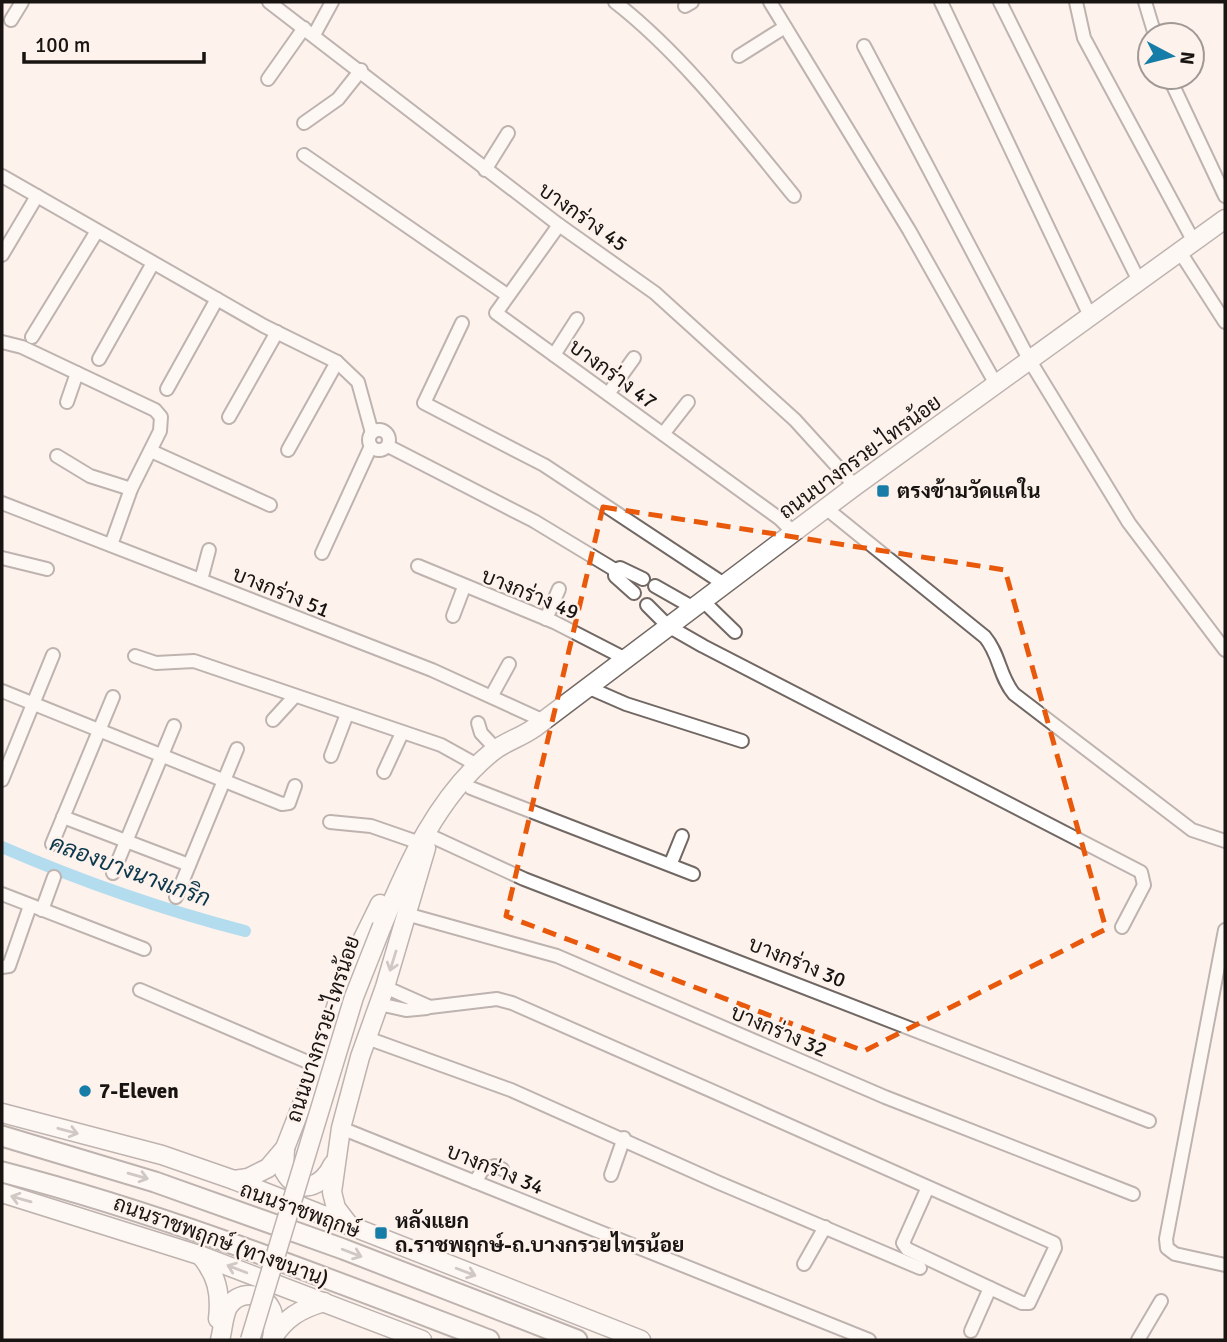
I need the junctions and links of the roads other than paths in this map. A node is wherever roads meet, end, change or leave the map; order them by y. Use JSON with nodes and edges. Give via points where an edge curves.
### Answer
{"nodes":[{"id":1,"x":22,"y":2,"type":"edge"},
{"id":2,"x":269,"y":2,"type":"edge"},
{"id":3,"x":332,"y":2,"type":"edge"},
{"id":4,"x":615,"y":2,"type":"edge"},
{"id":5,"x":770,"y":2,"type":"edge"},
{"id":6,"x":941,"y":2,"type":"edge"},
{"id":7,"x":1000,"y":2,"type":"edge"},
{"id":8,"x":1076,"y":2,"type":"edge"},
{"id":9,"x":1145,"y":2,"type":"edge"},
{"id":10,"x":10,"y":20,"type":"dead end"},
{"id":11,"x":1151,"y":21,"type":"edge"},
{"id":12,"x":785,"y":27,"type":"junction"},
{"id":13,"x":309,"y":31,"type":"junction"},
{"id":14,"x":864,"y":46,"type":"dead end"},
{"id":15,"x":739,"y":56,"type":"dead end"},
{"id":16,"x":361,"y":70,"type":"junction"},
{"id":17,"x":268,"y":79,"type":"dead end"},
{"id":18,"x":1176,"y":91,"type":"edge"},
{"id":19,"x":304,"y":123,"type":"dead end"},
{"id":20,"x":509,"y":133,"type":"dead end"},
{"id":21,"x":304,"y":155,"type":"dead end"},
{"id":22,"x":485,"y":170,"type":"junction"},
{"id":23,"x":2,"y":176,"type":"edge"},
{"id":24,"x":37,"y":196,"type":"junction"},
{"id":25,"x":794,"y":196,"type":"dead end"},
{"id":26,"x":1225,"y":196,"type":"edge"},
{"id":27,"x":1225,"y":219,"type":"edge"},
{"id":28,"x":559,"y":225,"type":"junction"},
{"id":29,"x":97,"y":230,"type":"junction"},
{"id":30,"x":1187,"y":247,"type":"junction"},
{"id":31,"x":2,"y":256,"type":"edge"},
{"id":32,"x":153,"y":263,"type":"junction"},
{"id":33,"x":1139,"y":281,"type":"junction"},
{"id":34,"x":507,"y":295,"type":"junction"},
{"id":35,"x":217,"y":299,"type":"junction"},
{"id":36,"x":1091,"y":318,"type":"junction"},
{"id":37,"x":577,"y":319,"type":"dead end"},
{"id":38,"x":1225,"y":322,"type":"edge"},
{"id":39,"x":462,"y":323,"type":"dead end"},
{"id":40,"x":277,"y":332,"type":"junction"},
{"id":41,"x":32,"y":337,"type":"dead end"},
{"id":42,"x":2,"y":342,"type":"edge"},
{"id":43,"x":554,"y":355,"type":"junction"},
{"id":44,"x":634,"y":358,"type":"dead end"},
{"id":45,"x":99,"y":359,"type":"dead end"},
{"id":46,"x":1030,"y":361,"type":"junction"},
{"id":47,"x":337,"y":362,"type":"junction"},
{"id":48,"x":77,"y":373,"type":"junction"},
{"id":49,"x":997,"y":386,"type":"junction"},
{"id":50,"x":167,"y":389,"type":"dead end"},
{"id":51,"x":608,"y":394,"type":"junction"},
{"id":52,"x":67,"y":402,"type":"dead end"},
{"id":53,"x":688,"y":402,"type":"dead end"},
{"id":54,"x":229,"y":417,"type":"dead end"},
{"id":55,"x":663,"y":435,"type":"junction"},
{"id":56,"x":372,"y":440,"type":"junction"},
{"id":57,"x":288,"y":450,"type":"dead end"},
{"id":58,"x":151,"y":451,"type":"junction"},
{"id":59,"x":57,"y":456,"type":"dead end"},
{"id":60,"x":855,"y":486,"type":"junction"},
{"id":61,"x":131,"y":489,"type":"junction"},
{"id":62,"x":2,"y":503,"type":"edge"},
{"id":63,"x":270,"y":505,"type":"dead end"},
{"id":64,"x":827,"y":509,"type":"junction"},
{"id":65,"x":794,"y":533,"type":"junction"},
{"id":66,"x":111,"y":545,"type":"junction"},
{"id":67,"x":209,"y":550,"type":"dead end"},
{"id":68,"x":322,"y":553,"type":"dead end"},
{"id":69,"x":2,"y":558,"type":"edge"},
{"id":70,"x":418,"y":566,"type":"dead end"},
{"id":71,"x":47,"y":569,"type":"dead end"},
{"id":72,"x":615,"y":570,"type":"junction"},
{"id":73,"x":643,"y":579,"type":"dead end"},
{"id":74,"x":201,"y":580,"type":"junction"},
{"id":75,"x":724,"y":584,"type":"junction"},
{"id":76,"x":655,"y":586,"type":"dead end"},
{"id":77,"x":464,"y":587,"type":"junction"},
{"id":78,"x":559,"y":589,"type":"dead end"},
{"id":79,"x":634,"y":593,"type":"dead end"},
{"id":80,"x":697,"y":604,"type":"junction"},
{"id":81,"x":647,"y":605,"type":"dead end"},
{"id":82,"x":453,"y":616,"type":"dead end"},
{"id":83,"x":546,"y":619,"type":"junction"},
{"id":84,"x":668,"y":626,"type":"junction"},
{"id":85,"x":734,"y":632,"type":"dead end"},
{"id":86,"x":1225,"y":650,"type":"edge"},
{"id":87,"x":53,"y":655,"type":"dead end"},
{"id":88,"x":135,"y":656,"type":"dead end"},
{"id":89,"x":626,"y":659,"type":"junction"},
{"id":90,"x":509,"y":664,"type":"dead end"},
{"id":91,"x":587,"y":687,"type":"junction"},
{"id":92,"x":2,"y":691,"type":"edge"},
{"id":93,"x":492,"y":695,"type":"junction"},
{"id":94,"x":295,"y":696,"type":"junction"},
{"id":95,"x":113,"y":697,"type":"dead end"},
{"id":96,"x":33,"y":704,"type":"junction"},
{"id":97,"x":346,"y":714,"type":"junction"},
{"id":98,"x":274,"y":720,"type":"dead end"},
{"id":99,"x":544,"y":721,"type":"junction"},
{"id":100,"x":478,"y":723,"type":"dead end"},
{"id":101,"x":174,"y":726,"type":"dead end"},
{"id":102,"x":99,"y":731,"type":"junction"},
{"id":103,"x":402,"y":733,"type":"junction"},
{"id":104,"x":524,"y":735,"type":"junction"},
{"id":105,"x":742,"y":741,"type":"dead end"},
{"id":106,"x":237,"y":749,"type":"dead end"},
{"id":107,"x":496,"y":749,"type":"junction"},
{"id":108,"x":161,"y":756,"type":"junction"},
{"id":109,"x":331,"y":756,"type":"dead end"},
{"id":110,"x":477,"y":765,"type":"junction"},
{"id":111,"x":384,"y":772,"type":"dead end"},
{"id":112,"x":2,"y":780,"type":"edge"},
{"id":113,"x":224,"y":782,"type":"junction"},
{"id":114,"x":295,"y":786,"type":"dead end"},
{"id":115,"x":471,"y":788,"type":"junction"},
{"id":116,"x":63,"y":817,"type":"junction"},
{"id":117,"x":330,"y":822,"type":"dead end"},
{"id":118,"x":682,"y":836,"type":"dead end"},
{"id":119,"x":1225,"y":841,"type":"edge"},
{"id":120,"x":126,"y":842,"type":"junction"},
{"id":121,"x":52,"y":844,"type":"dead end"},
{"id":122,"x":423,"y":846,"type":"junction"},
{"id":123,"x":671,"y":863,"type":"junction"},
{"id":124,"x":189,"y":866,"type":"junction"},
{"id":125,"x":113,"y":873,"type":"dead end"},
{"id":126,"x":693,"y":874,"type":"dead end"},
{"id":127,"x":54,"y":877,"type":"dead end"},
{"id":128,"x":2,"y":894,"type":"edge"},
{"id":129,"x":176,"y":897,"type":"dead end"},
{"id":130,"x":36,"y":908,"type":"junction"},
{"id":131,"x":406,"y":914,"type":"junction"},
{"id":132,"x":385,"y":927,"type":"junction"},
{"id":133,"x":1122,"y":927,"type":"dead end"},
{"id":134,"x":1225,"y":930,"type":"edge"},
{"id":135,"x":145,"y":949,"type":"dead end"},
{"id":136,"x":2,"y":968,"type":"edge"},
{"id":137,"x":385,"y":986,"type":"junction"},
{"id":138,"x":140,"y":990,"type":"dead end"},
{"id":139,"x":379,"y":1004,"type":"junction"},
{"id":140,"x":430,"y":1007,"type":"junction"},
{"id":141,"x":367,"y":1038,"type":"junction"},
{"id":142,"x":317,"y":1066,"type":"junction"},
{"id":143,"x":2,"y":1113,"type":"edge"},
{"id":144,"x":1149,"y":1121,"type":"dead end"},
{"id":145,"x":341,"y":1128,"type":"junction"},
{"id":146,"x":2,"y":1136,"type":"edge"},
{"id":147,"x":624,"y":1138,"type":"junction"},
{"id":148,"x":285,"y":1149,"type":"junction"},
{"id":149,"x":336,"y":1154,"type":"junction"},
{"id":150,"x":502,"y":1169,"type":"dead end"},
{"id":151,"x":7,"y":1174,"type":"edge"},
{"id":152,"x":611,"y":1175,"type":"dead end"},
{"id":153,"x":234,"y":1180,"type":"junction"},
{"id":154,"x":475,"y":1182,"type":"junction"},
{"id":155,"x":928,"y":1186,"type":"junction"},
{"id":156,"x":2,"y":1194,"type":"edge"},
{"id":157,"x":1133,"y":1194,"type":"dead end"},
{"id":158,"x":825,"y":1227,"type":"junction"},
{"id":159,"x":353,"y":1228,"type":"junction"},
{"id":160,"x":199,"y":1255,"type":"junction"},
{"id":161,"x":804,"y":1264,"type":"dead end"},
{"id":162,"x":1225,"y":1265,"type":"edge"},
{"id":163,"x":920,"y":1268,"type":"dead end"},
{"id":164,"x":989,"y":1288,"type":"junction"},
{"id":165,"x":1161,"y":1301,"type":"dead end"},
{"id":166,"x":324,"y":1302,"type":"junction"},
{"id":167,"x":971,"y":1331,"type":"dead end"},
{"id":168,"x":218,"y":1340,"type":"edge"},
{"id":169,"x":250,"y":1340,"type":"edge"},
{"id":170,"x":257,"y":1340,"type":"edge"},
{"id":171,"x":272,"y":1340,"type":"edge"},
{"id":172,"x":422,"y":1340,"type":"edge"},
{"id":173,"x":489,"y":1340,"type":"edge"},
{"id":174,"x":577,"y":1340,"type":"edge"},
{"id":175,"x":641,"y":1340,"type":"edge"},
{"id":176,"x":869,"y":1340,"type":"edge"},
{"id":177,"x":1138,"y":1340,"type":"edge"}],
"edges":[{"from":1,"to":10,"type":"street"},
{"from":2,"to":13,"type":"street","name":"บางกร่าง 45"},
{"from":3,"to":13,"type":"street"},
{"from":4,"to":25,"type":"street","via":[[672,53]]},
{"from":5,"to":12,"type":"street"},
{"from":6,"to":36,"type":"street"},
{"from":7,"to":33,"type":"street"},
{"from":8,"to":30,"type":"street","via":[[1084,38]]},
{"from":9,"to":11,"type":"street"},
{"from":12,"to":15,"type":"street"},
{"from":12,"to":49,"type":"street","via":[[909,230]]},
{"from":13,"to":16,"type":"street","name":"บางกร่าง 45"},
{"from":13,"to":17,"type":"street"},
{"from":14,"to":46,"type":"street"},
{"from":16,"to":19,"type":"street","via":[[338,99]]},
{"from":16,"to":22,"type":"street","name":"บางกร่าง 45"},
{"from":18,"to":26,"type":"street"},
{"from":20,"to":22,"type":"street"},
{"from":21,"to":34,"type":"street"},
{"from":22,"to":28,"type":"street","name":"บางกร่าง 45"},
{"from":23,"to":24,"type":"street"},
{"from":24,"to":29,"type":"street"},
{"from":24,"to":31,"type":"street"},
{"from":27,"to":30,"type":"main road","name":"ถนนบางกรวย-ไทรน้อย"},
{"from":28,"to":34,"type":"street"},
{"from":28,"to":60,"type":"street","name":"บางกร่าง 45","via":[[694,326],[795,420]]},
{"from":29,"to":32,"type":"street"},
{"from":29,"to":41,"type":"street"},
{"from":30,"to":33,"type":"main road","name":"ถนนบางกรวย-ไทรน้อย"},
{"from":30,"to":38,"type":"street"},
{"from":32,"to":35,"type":"street"},
{"from":32,"to":45,"type":"street"},
{"from":33,"to":36,"type":"main road","name":"ถนนบางกรวย-ไทรน้อย"},
{"from":34,"to":43,"type":"street","name":"บางกร่าง 47","via":[[496,313]]},
{"from":35,"to":40,"type":"street"},
{"from":35,"to":50,"type":"street"},
{"from":36,"to":46,"type":"main road","name":"ถนนบางกรวย-ไทรน้อย"},
{"from":37,"to":43,"type":"street"},
{"from":39,"to":75,"type":"street","via":[[424,403],[544,466]]},
{"from":40,"to":47,"type":"street"},
{"from":40,"to":54,"type":"street"},
{"from":42,"to":48,"type":"street"},
{"from":43,"to":51,"type":"street","name":"บางกร่าง 47"},
{"from":44,"to":51,"type":"street"},
{"from":46,"to":49,"type":"main road","name":"ถนนบางกรวย-ไทรน้อย"},
{"from":46,"to":86,"type":"street","via":[[1129,523]]},
{"from":47,"to":56,"type":"street","via":[[358,382]]},
{"from":47,"to":57,"type":"street"},
{"from":48,"to":52,"type":"street"},
{"from":48,"to":58,"type":"street","via":[[155,410],[161,417],[160,431]]},
{"from":49,"to":60,"type":"main road","name":"ถนนบางกรวย-ไทรน้อย"},
{"from":51,"to":55,"type":"street","name":"บางกร่าง 47"},
{"from":53,"to":55,"type":"street"},
{"from":55,"to":65,"type":"street","name":"บางกร่าง 47"},
{"from":56,"to":68,"type":"street"},
{"from":56,"to":72,"type":"street","via":[[386,432],[388,446]]},
{"from":58,"to":61,"type":"street"},
{"from":58,"to":63,"type":"street"},
{"from":59,"to":61,"type":"street","via":[[90,476]]},
{"from":60,"to":64,"type":"main road","name":"ถนนบางกรวย-ไทรน้อย"},
{"from":61,"to":66,"type":"street"},
{"from":62,"to":66,"type":"street","name":"บางกร่าง 51"},
{"from":64,"to":65,"type":"main road","name":"ถนนบางกรวย-ไทรน้อย"},
{"from":64,"to":119,"type":"street","via":[[985,637],[1014,694],[1192,830]]},
{"from":65,"to":75,"type":"main road","name":"ถนนบางกรวย-ไทรน้อย"},
{"from":66,"to":74,"type":"street","name":"บางกร่าง 51"},
{"from":67,"to":74,"type":"street"},
{"from":69,"to":71,"type":"street"},
{"from":70,"to":77,"type":"street","name":"บางกร่าง 49"},
{"from":72,"to":73,"type":"street"},
{"from":72,"to":79,"type":"street","via":[[615,576]]},
{"from":74,"to":93,"type":"street","name":"บางกร่าง 51"},
{"from":75,"to":80,"type":"main road","name":"ถนนบางกรวย-ไทรน้อย"},
{"from":76,"to":80,"type":"street"},
{"from":77,"to":82,"type":"street"},
{"from":77,"to":83,"type":"street","name":"บางกร่าง 49"},
{"from":78,"to":83,"type":"street"},
{"from":80,"to":84,"type":"main road","name":"ถนนบางกรวย-ไทรน้อย"},
{"from":80,"to":85,"type":"street"},
{"from":81,"to":84,"type":"street"},
{"from":83,"to":89,"type":"street","name":"บางกร่าง 49"},
{"from":84,"to":89,"type":"main road","name":"ถนนบางกรวย-ไทรน้อย"},
{"from":84,"to":133,"type":"street","via":[[1141,872],[1144,885]]},
{"from":87,"to":96,"type":"street"},
{"from":88,"to":94,"type":"street","via":[[156,663],[194,661]]},
{"from":89,"to":91,"type":"main road","name":"ถนนบางกรวย-ไทรน้อย"},
{"from":90,"to":93,"type":"street"},
{"from":91,"to":99,"type":"main road","name":"ถนนบางกรวย-ไทรน้อย"},
{"from":91,"to":105,"type":"street"},
{"from":92,"to":96,"type":"street"},
{"from":93,"to":99,"type":"street","name":"บางกร่าง 51"},
{"from":94,"to":97,"type":"street"},
{"from":94,"to":98,"type":"street"},
{"from":95,"to":102,"type":"street"},
{"from":96,"to":102,"type":"street"},
{"from":96,"to":112,"type":"street"},
{"from":97,"to":103,"type":"street"},
{"from":97,"to":109,"type":"street"},
{"from":99,"to":104,"type":"main road","name":"ถนนบางกรวย-ไทรน้อย"},
{"from":100,"to":107,"type":"street"},
{"from":101,"to":108,"type":"street"},
{"from":102,"to":108,"type":"street"},
{"from":102,"to":116,"type":"street"},
{"from":103,"to":110,"type":"street","via":[[452,750]]},
{"from":103,"to":111,"type":"street"},
{"from":104,"to":107,"type":"main road","name":"ถนนบางกรวย-ไทรน้อย","via":[[512,737]]},
{"from":104,"to":115,"type":"main road","name":"ถนนบางกรวย-ไทรน้อย","via":[[519,747]]},
{"from":106,"to":113,"type":"street"},
{"from":107,"to":110,"type":"main road","name":"ถนนบางกรวย-ไทรน้อย"},
{"from":108,"to":113,"type":"street"},
{"from":108,"to":120,"type":"street"},
{"from":110,"to":122,"type":"main road","name":"ถนนบางกรวย-ไทรน้อย","via":[[433,821]]},
{"from":113,"to":114,"type":"street","via":[[282,804],[289,803]]},
{"from":113,"to":124,"type":"street"},
{"from":115,"to":122,"type":"main road","name":"ถนนบางกรวย-ไทรน้อย"},
{"from":115,"to":123,"type":"street"},
{"from":116,"to":120,"type":"street"},
{"from":116,"to":121,"type":"street"},
{"from":117,"to":122,"type":"street","name":"บางกร่าง 30","via":[[360,823]]},
{"from":118,"to":123,"type":"street"},
{"from":120,"to":124,"type":"street"},
{"from":120,"to":125,"type":"street"},
{"from":122,"to":131,"type":"main road"},
{"from":122,"to":132,"type":"main road","name":"ถนนบางกรวย-ไทรน้อย"},
{"from":122,"to":142,"type":"main road","via":[[383,898],[349,967]]},
{"from":122,"to":144,"type":"street","name":"บางกร่าง 30","via":[[524,879]]},
{"from":123,"to":126,"type":"street"},
{"from":124,"to":129,"type":"street"},
{"from":127,"to":130,"type":"street"},
{"from":128,"to":130,"type":"street"},
{"from":130,"to":135,"type":"street"},
{"from":130,"to":136,"type":"street","via":[[9,966]]},
{"from":131,"to":137,"type":"main road","one_way":true},
{"from":131,"to":157,"type":"street","name":"บางกร่าง 32","via":[[557,956],[885,1097]]},
{"from":132,"to":169,"type":"main road","name":"ถนนบางกรวย-ไทรน้อย","bridge":true,"via":[[354,997]]},
{"from":132,"to":170,"type":"main road","name":"ถนนบางกรวย-ไทรน้อย"},
{"from":134,"to":162,"type":"street","via":[[1166,1239],[1167,1248],[1175,1254]]},
{"from":137,"to":139,"type":"main road"},
{"from":137,"to":140,"type":"street"},
{"from":138,"to":142,"type":"street"},
{"from":139,"to":140,"type":"street","via":[[406,1010]]},
{"from":139,"to":141,"type":"main road"},
{"from":140,"to":155,"type":"street","via":[[505,1000]]},
{"from":141,"to":145,"type":"main road"},
{"from":141,"to":147,"type":"street","via":[[456,1068]]},
{"from":142,"to":148,"type":"main road"},
{"from":143,"to":153,"type":"main road","one_way":true,"via":[[162,1155]]},
{"from":145,"to":149,"type":"main road"},
{"from":145,"to":154,"type":"street","name":"บางกร่าง 34"},
{"from":146,"to":174,"type":"main road","name":"ถนนราชพฤกษ์","one_way":true,"via":[[155,1182]]},
{"from":147,"to":152,"type":"street"},
{"from":147,"to":158,"type":"street"},
{"from":148,"to":149,"type":"main road","via":[[284,1171],[299,1186],[321,1183]]},
{"from":148,"to":153,"type":"main road","via":[[258,1175]]},
{"from":149,"to":159,"type":"main road","via":[[332,1192],[336,1208]]},
{"from":150,"to":154,"type":"street","via":[[483,1169]]},
{"from":151,"to":173,"type":"main road","via":[[316,1274]]},
{"from":153,"to":159,"type":"main road"},
{"from":154,"to":176,"type":"street","name":"บางกร่าง 34"},
{"from":155,"to":164,"type":"street","via":[[903,1243]]},
{"from":155,"to":164,"type":"street","via":[[1056,1245],[1029,1303]]},
{"from":160,"to":156,"type":"main road","name":"ถนนราชพฤกษ์ (ทางขนาน)","one_way":true},
{"from":158,"to":161,"type":"street"},
{"from":158,"to":163,"type":"street"},
{"from":159,"to":175,"type":"main road","one_way":true},
{"from":166,"to":160,"type":"main road","name":"ถนนราชพฤกษ์ (ทางขนาน)","one_way":true},
{"from":160,"to":168,"type":"main road","via":[[213,1270],[220,1295]]},
{"from":164,"to":167,"type":"street"},
{"from":165,"to":177,"type":"street"},
{"from":166,"to":171,"type":"main road","via":[[301,1309]]},
{"from":166,"to":172,"type":"main road","name":"ถนนราชพฤกษ์ (ทางขนาน)"},
{"from":168,"to":171,"type":"main road","via":[[228,1308],[249,1294],[264,1299],[271,1308]]}]}
